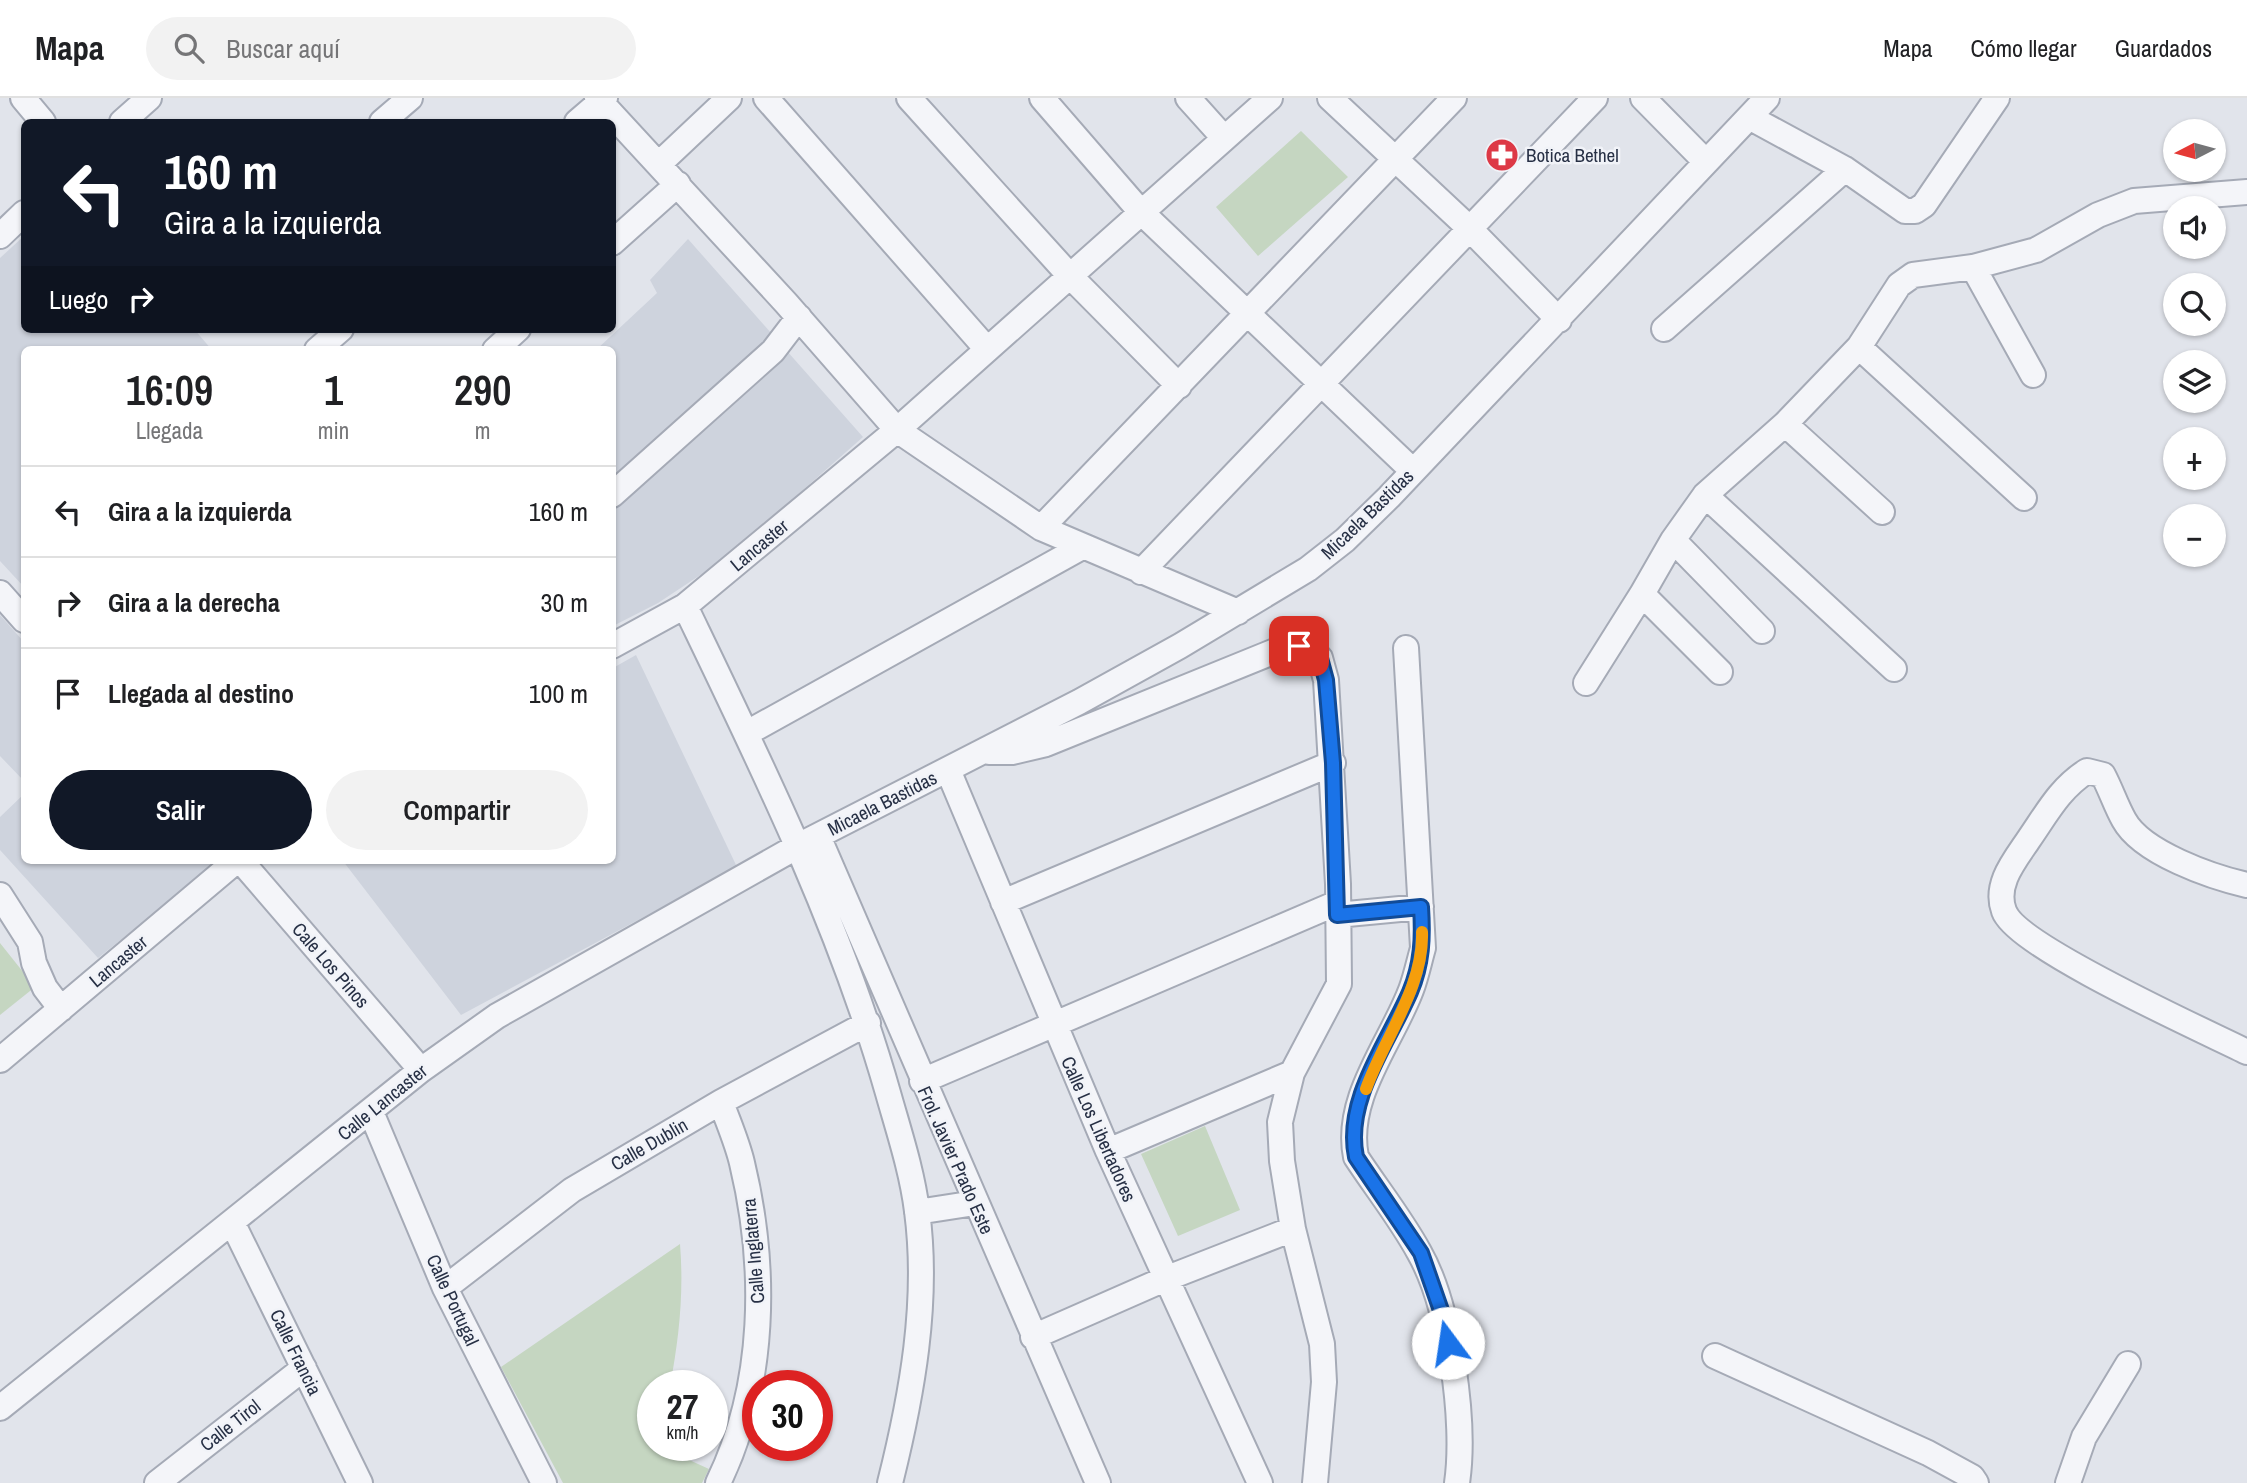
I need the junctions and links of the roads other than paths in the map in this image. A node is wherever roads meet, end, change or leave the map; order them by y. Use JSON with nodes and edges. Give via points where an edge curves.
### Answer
{"nodes":[{"id":1,"x":23,"y":98,"type":"edge"},
{"id":2,"x":149,"y":98,"type":"edge"},
{"id":3,"x":410,"y":98,"type":"edge"},
{"id":4,"x":729,"y":98,"type":"edge"},
{"id":5,"x":766,"y":98,"type":"edge"},
{"id":6,"x":909,"y":98,"type":"edge"},
{"id":7,"x":1042,"y":98,"type":"edge"},
{"id":8,"x":1188,"y":98,"type":"edge"},
{"id":9,"x":1270,"y":98,"type":"edge"},
{"id":10,"x":1330,"y":98,"type":"edge"},
{"id":11,"x":1454,"y":98,"type":"edge"},
{"id":12,"x":1595,"y":98,"type":"edge"},
{"id":13,"x":1643,"y":98,"type":"edge"},
{"id":14,"x":1767,"y":98,"type":"edge"},
{"id":15,"x":1997,"y":98,"type":"edge"},
{"id":16,"x":601,"y":99,"type":"edge"},
{"id":17,"x":1749,"y":117,"type":"junction"},
{"id":18,"x":40,"y":119,"type":"edge"},
{"id":19,"x":124,"y":119,"type":"edge"},
{"id":20,"x":386,"y":119,"type":"edge"},
{"id":21,"x":580,"y":119,"type":"edge"},
{"id":22,"x":1224,"y":138,"type":"junction"},
{"id":23,"x":1394,"y":160,"type":"junction"},
{"id":24,"x":1706,"y":162,"type":"junction"},
{"id":25,"x":660,"y":163,"type":"junction"},
{"id":26,"x":1845,"y":169,"type":"junction"},
{"id":27,"x":678,"y":184,"type":"junction"},
{"id":28,"x":2247,"y":192,"type":"edge"},
{"id":29,"x":1140,"y":211,"type":"junction"},
{"id":30,"x":21,"y":216,"type":"edge"},
{"id":31,"x":1468,"y":228,"type":"junction"},
{"id":32,"x":0,"y":236,"type":"edge"},
{"id":33,"x":616,"y":239,"type":"edge"},
{"id":34,"x":1973,"y":267,"type":"junction"},
{"id":35,"x":1070,"y":276,"type":"junction"},
{"id":36,"x":1250,"y":312,"type":"junction"},
{"id":37,"x":799,"y":317,"type":"junction"},
{"id":38,"x":1559,"y":320,"type":"junction"},
{"id":39,"x":1664,"y":329,"type":"dead end"},
{"id":40,"x":336,"y":333,"type":"edge"},
{"id":41,"x":514,"y":333,"type":"edge"},
{"id":42,"x":322,"y":346,"type":"edge"},
{"id":43,"x":499,"y":346,"type":"edge"},
{"id":44,"x":1859,"y":347,"type":"junction"},
{"id":45,"x":986,"y":348,"type":"junction"},
{"id":46,"x":2033,"y":375,"type":"dead end"},
{"id":47,"x":1324,"y":383,"type":"junction"},
{"id":48,"x":1179,"y":386,"type":"junction"},
{"id":49,"x":1785,"y":424,"type":"junction"},
{"id":50,"x":897,"y":430,"type":"junction"},
{"id":51,"x":1413,"y":471,"type":"junction"},
{"id":52,"x":616,"y":491,"type":"edge"},
{"id":53,"x":1705,"y":495,"type":"junction"},
{"id":54,"x":2024,"y":498,"type":"dead end"},
{"id":55,"x":1882,"y":512,"type":"dead end"},
{"id":56,"x":1041,"y":528,"type":"junction"},
{"id":57,"x":1673,"y":540,"type":"junction"},
{"id":58,"x":1082,"y":547,"type":"junction"},
{"id":59,"x":1141,"y":572,"type":"junction"},
{"id":60,"x":0,"y":593,"type":"edge"},
{"id":61,"x":1642,"y":594,"type":"junction"},
{"id":62,"x":685,"y":606,"type":"junction"},
{"id":63,"x":1238,"y":612,"type":"junction"},
{"id":64,"x":21,"y":617,"type":"edge"},
{"id":65,"x":1762,"y":631,"type":"dead end"},
{"id":66,"x":616,"y":644,"type":"edge"},
{"id":67,"x":1406,"y":648,"type":"dead end"},
{"id":68,"x":1894,"y":669,"type":"dead end"},
{"id":69,"x":1720,"y":672,"type":"dead end"},
{"id":70,"x":1586,"y":683,"type":"dead end"},
{"id":71,"x":747,"y":733,"type":"junction"},
{"id":72,"x":984,"y":751,"type":"junction"},
{"id":73,"x":1333,"y":763,"type":"junction"},
{"id":74,"x":948,"y":770,"type":"junction"},
{"id":75,"x":808,"y":841,"type":"junction"},
{"id":76,"x":232,"y":864,"type":"edge"},
{"id":77,"x":244,"y":864,"type":"edge"},
{"id":78,"x":2247,"y":885,"type":"edge"},
{"id":79,"x":0,"y":895,"type":"edge"},
{"id":80,"x":1003,"y":902,"type":"junction"},
{"id":81,"x":1421,"y":907,"type":"junction"},
{"id":82,"x":1337,"y":909,"type":"junction"},
{"id":83,"x":61,"y":1009,"type":"junction"},
{"id":84,"x":868,"y":1023,"type":"junction"},
{"id":85,"x":1053,"y":1023,"type":"junction"},
{"id":86,"x":2247,"y":1052,"type":"edge"},
{"id":87,"x":0,"y":1060,"type":"edge"},
{"id":88,"x":421,"y":1070,"type":"junction"},
{"id":89,"x":1292,"y":1073,"type":"junction"},
{"id":90,"x":922,"y":1082,"type":"junction"},
{"id":91,"x":721,"y":1102,"type":"junction"},
{"id":92,"x":372,"y":1112,"type":"junction"},
{"id":93,"x":1108,"y":1152,"type":"junction"},
{"id":94,"x":975,"y":1203,"type":"junction"},
{"id":95,"x":917,"y":1212,"type":"junction"},
{"id":96,"x":232,"y":1222,"type":"junction"},
{"id":97,"x":1293,"y":1228,"type":"junction"},
{"id":98,"x":1165,"y":1279,"type":"junction"},
{"id":99,"x":445,"y":1288,"type":"junction"},
{"id":100,"x":1033,"y":1337,"type":"junction"},
{"id":101,"x":1715,"y":1356,"type":"dead end"},
{"id":102,"x":2128,"y":1364,"type":"dead end"},
{"id":103,"x":304,"y":1368,"type":"junction"},
{"id":104,"x":0,"y":1408,"type":"edge"},
{"id":105,"x":173,"y":1478,"type":"edge"},
{"id":106,"x":360,"y":1483,"type":"edge"},
{"id":107,"x":544,"y":1483,"type":"edge"},
{"id":108,"x":718,"y":1483,"type":"edge"},
{"id":109,"x":890,"y":1483,"type":"edge"},
{"id":110,"x":1098,"y":1483,"type":"edge"},
{"id":111,"x":1260,"y":1483,"type":"edge"},
{"id":112,"x":1315,"y":1483,"type":"edge"},
{"id":113,"x":1457,"y":1483,"type":"edge"},
{"id":114,"x":1976,"y":1483,"type":"edge"},
{"id":115,"x":2068,"y":1483,"type":"edge"}],
"edges":[{"from":1,"to":18,"type":"street"},
{"from":2,"to":19,"type":"street"},
{"from":3,"to":20,"type":"street"},
{"from":4,"to":25,"type":"street"},
{"from":5,"to":45,"type":"street"},
{"from":6,"to":35,"type":"street"},
{"from":7,"to":29,"type":"street"},
{"from":8,"to":22,"type":"street"},
{"from":9,"to":22,"type":"street","name":"Lancaster"},
{"from":10,"to":23,"type":"street"},
{"from":11,"to":23,"type":"street"},
{"from":12,"to":31,"type":"street"},
{"from":13,"to":24,"type":"street"},
{"from":14,"to":17,"type":"street","name":"Micaela Bastidas"},
{"from":15,"to":26,"type":"street","via":[[1924,205],[1915,211],[1905,211]]},
{"from":16,"to":21,"type":"street"},
{"from":16,"to":25,"type":"street"},
{"from":17,"to":24,"type":"street","name":"Micaela Bastidas"},
{"from":17,"to":26,"type":"street"},
{"from":22,"to":29,"type":"street","name":"Lancaster"},
{"from":23,"to":31,"type":"street"},
{"from":23,"to":36,"type":"street"},
{"from":24,"to":38,"type":"street","name":"Micaela Bastidas"},
{"from":25,"to":27,"type":"street"},
{"from":26,"to":39,"type":"street"},
{"from":27,"to":33,"type":"street"},
{"from":27,"to":37,"type":"street"},
{"from":28,"to":34,"type":"street","via":[[2134,201],[2098,215],[2036,250]]},
{"from":29,"to":35,"type":"street","name":"Lancaster"},
{"from":29,"to":36,"type":"street"},
{"from":30,"to":32,"type":"street"},
{"from":31,"to":38,"type":"street"},
{"from":31,"to":47,"type":"street"},
{"from":34,"to":44,"type":"street","via":[[1913,275],[1899,285]]},
{"from":34,"to":46,"type":"street"},
{"from":35,"to":45,"type":"street","name":"Lancaster"},
{"from":35,"to":48,"type":"street"},
{"from":36,"to":47,"type":"street"},
{"from":36,"to":48,"type":"street"},
{"from":37,"to":50,"type":"street"},
{"from":37,"to":52,"type":"street","via":[[773,351]]},
{"from":38,"to":51,"type":"street","name":"Micaela Bastidas"},
{"from":40,"to":42,"type":"street"},
{"from":41,"to":43,"type":"street"},
{"from":44,"to":49,"type":"street"},
{"from":44,"to":54,"type":"street"},
{"from":45,"to":50,"type":"street","name":"Lancaster"},
{"from":47,"to":51,"type":"street"},
{"from":47,"to":59,"type":"street"},
{"from":48,"to":56,"type":"street"},
{"from":49,"to":53,"type":"street"},
{"from":49,"to":55,"type":"street"},
{"from":50,"to":56,"type":"street"},
{"from":50,"to":62,"type":"street","name":"Lancaster"},
{"from":51,"to":63,"type":"street","name":"Micaela Bastidas","via":[[1328,554]]},
{"from":53,"to":57,"type":"street"},
{"from":53,"to":68,"type":"street"},
{"from":56,"to":58,"type":"street"},
{"from":57,"to":61,"type":"street"},
{"from":57,"to":65,"type":"street"},
{"from":58,"to":59,"type":"street"},
{"from":58,"to":71,"type":"street"},
{"from":59,"to":63,"type":"street"},
{"from":60,"to":64,"type":"street"},
{"from":61,"to":69,"type":"street"},
{"from":61,"to":70,"type":"street"},
{"from":62,"to":66,"type":"street","name":"Lancaster"},
{"from":62,"to":71,"type":"street"},
{"from":63,"to":72,"type":"street","name":"Micaela Bastidas"},
{"from":67,"to":81,"type":"street"},
{"from":71,"to":75,"type":"street"},
{"from":72,"to":73,"type":"street","via":[[1030,750],[1285,647],[1299,646],[1320,658]]},
{"from":72,"to":74,"type":"street","name":"Micaela Bastidas"},
{"from":73,"to":80,"type":"street"},
{"from":73,"to":82,"type":"street"},
{"from":74,"to":75,"type":"street","name":"Micaela Bastidas"},
{"from":74,"to":80,"type":"street","name":"Calle Los Libertadores"},
{"from":75,"to":84,"type":"street"},
{"from":75,"to":88,"type":"street","name":"Calle Lancaster","via":[[497,1016]]},
{"from":75,"to":90,"type":"street","name":"Frol. Javier Prado Este"},
{"from":76,"to":83,"type":"street","name":"Lancaster"},
{"from":77,"to":88,"type":"street","name":"Cale Los Pinos"},
{"from":78,"to":86,"type":"street","via":[[2211,877],[2139,838],[2124,821],[2103,775],[2087,771],[2067,783],[2003,877],[2003,910],[2014,927],[2076,966]]},
{"from":79,"to":83,"type":"street","via":[[30,942],[45,988]]},
{"from":80,"to":85,"type":"street","name":"Calle Los Libertadores"},
{"from":81,"to":82,"type":"street"},
{"from":81,"to":113,"type":"street","via":[[1423,948],[1411,990],[1377,1057],[1353,1126],[1353,1143],[1356,1157],[1421,1253],[1444,1319],[1457,1391],[1461,1456]]},
{"from":82,"to":85,"type":"street"},
{"from":82,"to":89,"type":"street","via":[[1339,984]]},
{"from":83,"to":87,"type":"street","name":"Lancaster"},
{"from":84,"to":91,"type":"street","name":"Calle Dublin"},
{"from":84,"to":95,"type":"street","via":[[908,1163]]},
{"from":85,"to":90,"type":"street"},
{"from":85,"to":93,"type":"street","name":"Calle Los Libertadores"},
{"from":88,"to":92,"type":"street","name":"Calle Lancaster"},
{"from":89,"to":93,"type":"street"},
{"from":89,"to":97,"type":"street","via":[[1280,1122]]},
{"from":90,"to":94,"type":"street","name":"Frol. Javier Prado Este"},
{"from":91,"to":99,"type":"street","name":"Calle Dublin","via":[[572,1190]]},
{"from":91,"to":108,"type":"street","name":"Calle Inglaterra","via":[[742,1160],[759,1280],[756,1341],[746,1399]]},
{"from":92,"to":96,"type":"street","name":"Calle Lancaster"},
{"from":92,"to":99,"type":"street","name":"Calle Portugal"},
{"from":93,"to":98,"type":"street","name":"Calle Los Libertadores"},
{"from":94,"to":95,"type":"street"},
{"from":94,"to":100,"type":"street","name":"Frol. Javier Prado Este"},
{"from":95,"to":109,"type":"street","via":[[919,1304],[909,1408]]},
{"from":96,"to":103,"type":"street","name":"Calle Francia"},
{"from":96,"to":104,"type":"street","name":"Calle Lancaster"},
{"from":97,"to":98,"type":"street"},
{"from":97,"to":112,"type":"street","via":[[1322,1344],[1324,1382]]},
{"from":98,"to":100,"type":"street"},
{"from":98,"to":111,"type":"street","name":"Calle Los Libertadores"},
{"from":99,"to":107,"type":"street","name":"Calle Portugal"},
{"from":100,"to":110,"type":"street","name":"Frol. Javier Prado Este"},
{"from":101,"to":114,"type":"street","via":[[1928,1453]]},
{"from":102,"to":115,"type":"street","via":[[2084,1437]]},
{"from":103,"to":105,"type":"street","name":"Calle Tirol"},
{"from":103,"to":106,"type":"street","name":"Calle Francia"}]}
